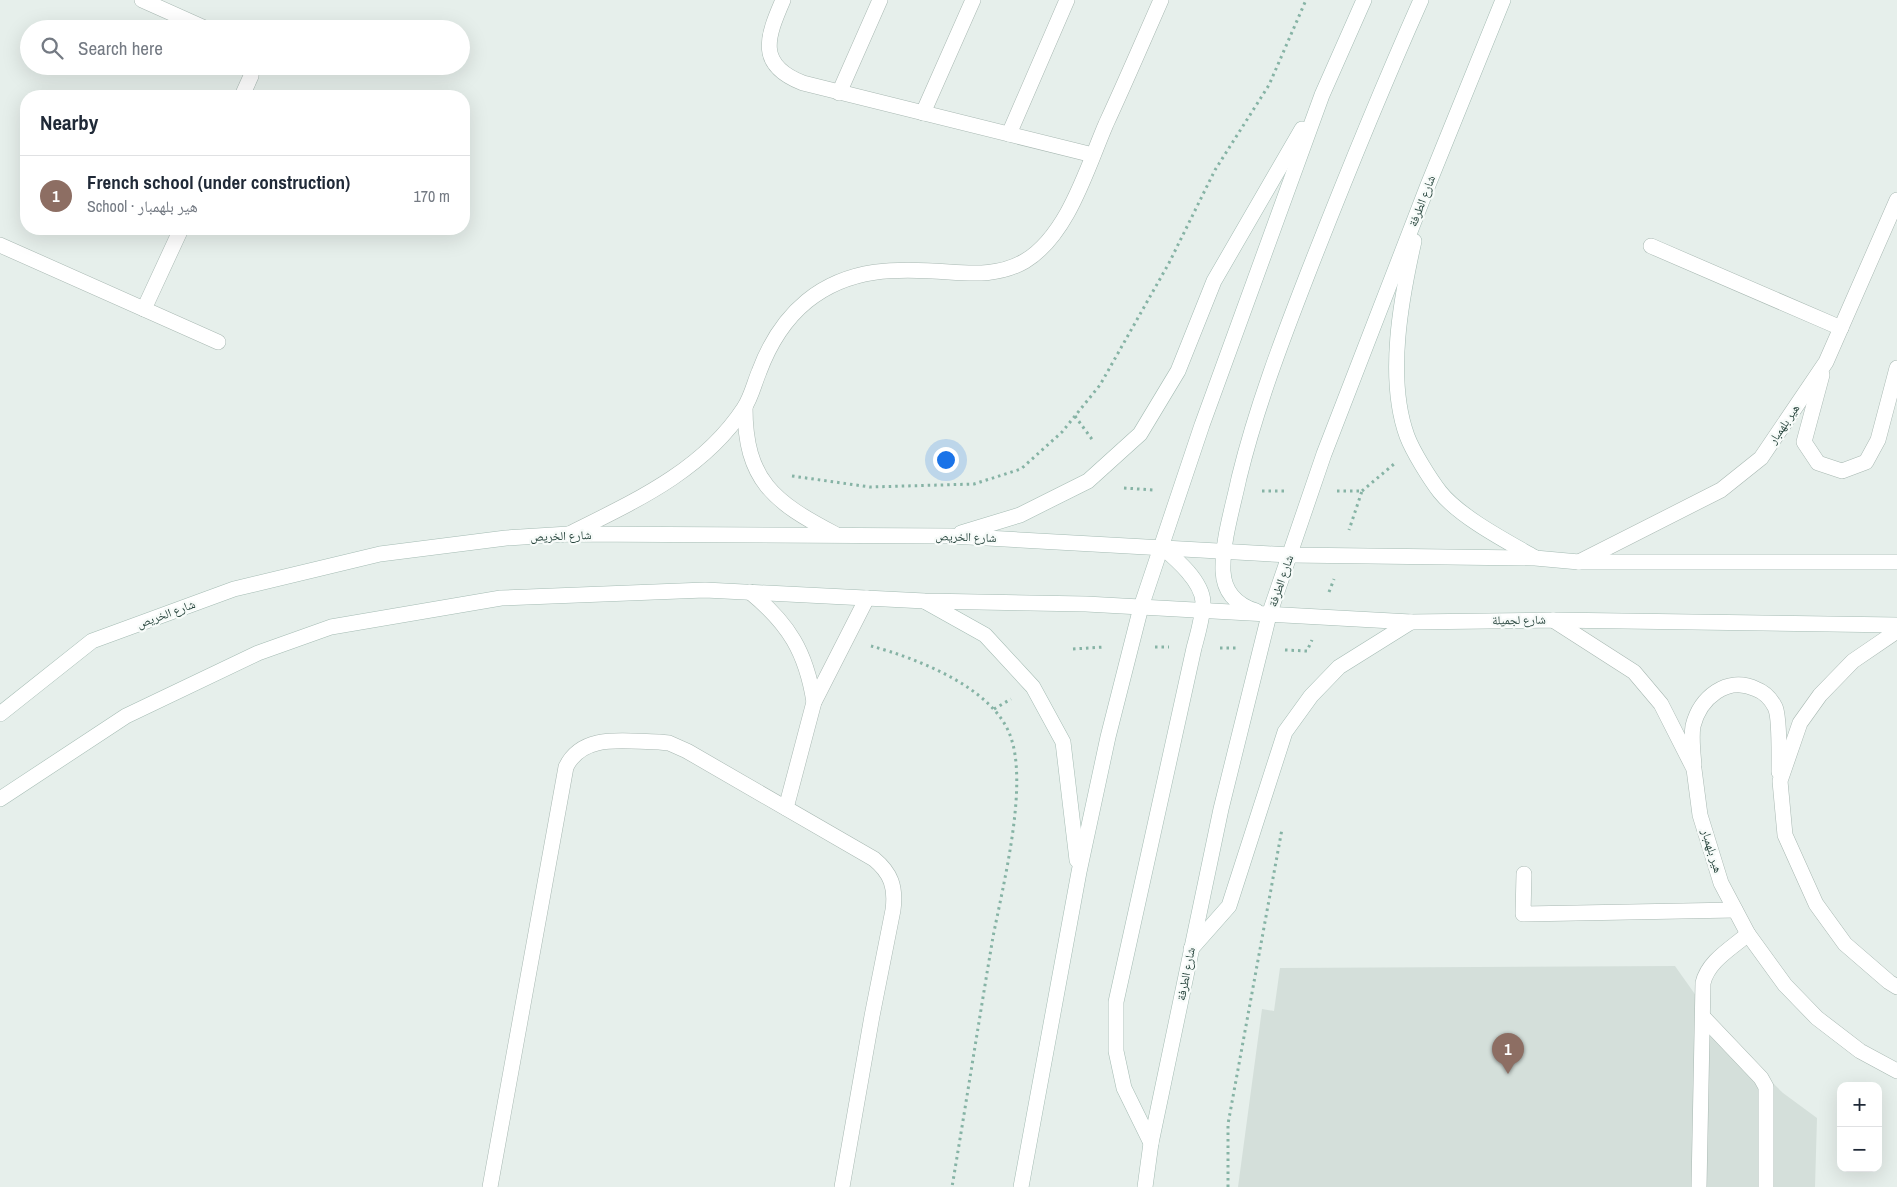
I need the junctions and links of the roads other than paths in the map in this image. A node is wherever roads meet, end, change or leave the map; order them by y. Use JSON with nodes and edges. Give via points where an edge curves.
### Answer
{"nodes":[{"id":1,"x":142,"y":0,"type":"edge"},
{"id":2,"x":783,"y":0,"type":"edge"},
{"id":3,"x":880,"y":0,"type":"edge"},
{"id":4,"x":972,"y":0,"type":"edge"},
{"id":5,"x":1067,"y":0,"type":"edge"},
{"id":6,"x":1161,"y":0,"type":"edge"},
{"id":7,"x":1364,"y":0,"type":"edge"},
{"id":8,"x":1421,"y":0,"type":"edge"},
{"id":9,"x":1504,"y":0,"type":"edge"},
{"id":10,"x":187,"y":20,"type":"edge"},
{"id":11,"x":251,"y":75,"type":"edge"},
{"id":12,"x":245,"y":90,"type":"edge"},
{"id":13,"x":840,"y":92,"type":"junction"},
{"id":14,"x":1322,"y":95,"type":"junction"},
{"id":15,"x":923,"y":113,"type":"junction"},
{"id":16,"x":1009,"y":134,"type":"junction"},
{"id":17,"x":1093,"y":155,"type":"junction"},
{"id":18,"x":1428,"y":185,"type":"junction"},
{"id":19,"x":1897,"y":200,"type":"edge"},
{"id":20,"x":178,"y":235,"type":"edge"},
{"id":21,"x":0,"y":245,"type":"edge"},
{"id":22,"x":1651,"y":246,"type":"dead end"},
{"id":23,"x":144,"y":309,"type":"junction"},
{"id":24,"x":1841,"y":328,"type":"junction"},
{"id":25,"x":218,"y":342,"type":"dead end"},
{"id":26,"x":1826,"y":362,"type":"junction"},
{"id":27,"x":1897,"y":368,"type":"edge"},
{"id":28,"x":745,"y":407,"type":"junction"},
{"id":29,"x":569,"y":534,"type":"junction"},
{"id":30,"x":835,"y":534,"type":"junction"},
{"id":31,"x":951,"y":536,"type":"junction"},
{"id":32,"x":1162,"y":548,"type":"junction"},
{"id":33,"x":1224,"y":552,"type":"junction"},
{"id":34,"x":1290,"y":555,"type":"junction"},
{"id":35,"x":1535,"y":558,"type":"junction"},
{"id":36,"x":1578,"y":562,"type":"junction"},
{"id":37,"x":1897,"y":562,"type":"edge"},
{"id":38,"x":750,"y":592,"type":"junction"},
{"id":39,"x":868,"y":598,"type":"junction"},
{"id":40,"x":925,"y":601,"type":"junction"},
{"id":41,"x":1141,"y":607,"type":"junction"},
{"id":42,"x":1202,"y":611,"type":"junction"},
{"id":43,"x":1269,"y":616,"type":"junction"},
{"id":44,"x":1553,"y":620,"type":"junction"},
{"id":45,"x":1411,"y":622,"type":"junction"},
{"id":46,"x":1897,"y":625,"type":"edge"},
{"id":47,"x":1897,"y":631,"type":"edge"},
{"id":48,"x":814,"y":702,"type":"junction"},
{"id":49,"x":0,"y":714,"type":"edge"},
{"id":50,"x":1694,"y":769,"type":"junction"},
{"id":51,"x":1780,"y":781,"type":"junction"},
{"id":52,"x":0,"y":799,"type":"edge"},
{"id":53,"x":786,"y":808,"type":"junction"},
{"id":54,"x":1079,"y":872,"type":"junction"},
{"id":55,"x":1524,"y":874,"type":"dead end"},
{"id":56,"x":1735,"y":910,"type":"junction"},
{"id":57,"x":1748,"y":934,"type":"junction"},
{"id":58,"x":1190,"y":950,"type":"junction"},
{"id":59,"x":1897,"y":987,"type":"edge"},
{"id":60,"x":1704,"y":1018,"type":"junction"},
{"id":61,"x":1897,"y":1071,"type":"edge"},
{"id":62,"x":1152,"y":1143,"type":"junction"},
{"id":63,"x":490,"y":1187,"type":"edge"},
{"id":64,"x":842,"y":1187,"type":"edge"},
{"id":65,"x":1021,"y":1187,"type":"edge"},
{"id":66,"x":1145,"y":1187,"type":"edge"},
{"id":67,"x":1699,"y":1187,"type":"edge"},
{"id":68,"x":1766,"y":1187,"type":"edge"}],
"edges":[{"from":1,"to":10,"type":"street"},
{"from":2,"to":13,"type":"street","via":[[769,32],[768,46],[779,70],[803,84]]},
{"from":3,"to":13,"type":"street"},
{"from":4,"to":15,"type":"street"},
{"from":5,"to":16,"type":"street"},
{"from":6,"to":17,"type":"street"},
{"from":7,"to":14,"type":"street"},
{"from":8,"to":33,"type":"street","via":[[1360,140],[1270,373],[1244,456]]},
{"from":9,"to":18,"type":"street","name":"شارع الطرفة"},
{"from":11,"to":12,"type":"street"},
{"from":13,"to":15,"type":"street"},
{"from":14,"to":31,"type":"street","via":[[1214,281],[1178,370],[1140,434],[1088,481],[1020,515]]},
{"from":14,"to":32,"type":"street","via":[[1202,425]]},
{"from":15,"to":16,"type":"street"},
{"from":16,"to":17,"type":"street"},
{"from":17,"to":28,"type":"street","via":[[1061,224],[1025,261],[994,272],[977,274],[900,268],[875,270],[851,277],[808,301],[775,338]]},
{"from":18,"to":34,"type":"street","name":"شارع الطرفة","via":[[1324,454]]},
{"from":18,"to":35,"type":"street","via":[[1413,243],[1397,356],[1399,398],[1407,436],[1441,493],[1479,525]]},
{"from":19,"to":24,"type":"street","name":"هير بلهمبار"},
{"from":20,"to":23,"type":"street"},
{"from":21,"to":23,"type":"street"},
{"from":22,"to":24,"type":"street"},
{"from":23,"to":25,"type":"street"},
{"from":24,"to":26,"type":"street","name":"هير بلهمبار"},
{"from":26,"to":27,"type":"street","via":[[1804,442],[1818,463],[1842,471],[1866,462],[1878,440]]},
{"from":26,"to":36,"type":"street","name":"هير بلهمبار","via":[[1761,458],[1721,490]]},
{"from":28,"to":29,"type":"street","via":[[727,430],[684,470],[643,497]]},
{"from":28,"to":30,"type":"street","via":[[749,451],[768,489],[783,504]]},
{"from":29,"to":30,"type":"street","name":"شارع الخريص"},
{"from":29,"to":49,"type":"street","name":"شارع الخريص","via":[[506,538],[380,554],[234,589],[92,641]]},
{"from":30,"to":31,"type":"street","name":"شارع الخريص"},
{"from":31,"to":32,"type":"street","name":"شارع الخريص"},
{"from":32,"to":33,"type":"street"},
{"from":32,"to":41,"type":"street"},
{"from":32,"to":42,"type":"street","via":[[1181,563],[1194,580],[1203,599]]},
{"from":33,"to":34,"type":"street"},
{"from":33,"to":43,"type":"street","via":[[1223,572],[1228,591],[1242,606]]},
{"from":34,"to":35,"type":"street"},
{"from":34,"to":43,"type":"street","name":"شارع الطرفة"},
{"from":35,"to":36,"type":"street"},
{"from":36,"to":37,"type":"street"},
{"from":38,"to":39,"type":"street"},
{"from":38,"to":48,"type":"street","via":[[776,615],[801,651],[810,676]]},
{"from":38,"to":52,"type":"street","via":[[705,590],[501,598],[331,627],[258,653],[126,716]]},
{"from":39,"to":40,"type":"street"},
{"from":39,"to":48,"type":"street"},
{"from":40,"to":41,"type":"street"},
{"from":40,"to":54,"type":"street","via":[[985,635],[1033,686],[1063,742]]},
{"from":41,"to":42,"type":"street","name":"شارع لجميلة"},
{"from":41,"to":54,"type":"street","via":[[1108,737]]},
{"from":42,"to":43,"type":"street","name":"شارع لجميلة"},
{"from":42,"to":62,"type":"street","via":[[1116,1002],[1116,1052],[1124,1088]]},
{"from":43,"to":45,"type":"street","name":"شارع لجميلة"},
{"from":43,"to":58,"type":"street","name":"شارع الطرفة"},
{"from":44,"to":45,"type":"street","name":"شارع لجميلة"},
{"from":44,"to":46,"type":"street","name":"شارع لجميلة"},
{"from":44,"to":50,"type":"street","name":"هير بلهمبار","via":[[1634,672],[1661,704]]},
{"from":45,"to":58,"type":"street","via":[[1339,667],[1311,696],[1285,732],[1229,906]]},
{"from":47,"to":51,"type":"street","via":[[1853,661],[1820,695],[1800,723]]},
{"from":48,"to":53,"type":"street"},
{"from":50,"to":51,"type":"street","via":[[1693,727],[1700,711],[1711,694],[1727,685],[1746,684],[1764,692],[1776,708]]},
{"from":50,"to":56,"type":"street","name":"هير بلهمبار","via":[[1700,815],[1722,884]]},
{"from":51,"to":59,"type":"street","via":[[1785,835],[1816,904],[1845,944]]},
{"from":53,"to":63,"type":"street","via":[[687,750],[669,743],[594,743],[576,751],[570,758],[563,776]]},
{"from":53,"to":64,"type":"street","via":[[874,858],[892,880],[895,895]]},
{"from":54,"to":65,"type":"street"},
{"from":55,"to":56,"type":"street","via":[[1523,914]]},
{"from":56,"to":57,"type":"street","name":"هير بلهمبار"},
{"from":57,"to":60,"type":"street","via":[[1715,962],[1705,975]]},
{"from":57,"to":61,"type":"street","name":"هير بلهمبار","via":[[1785,985],[1817,1018],[1860,1052]]},
{"from":58,"to":62,"type":"street","name":"شارع الطرفة"},
{"from":60,"to":67,"type":"street"},
{"from":60,"to":68,"type":"street","via":[[1766,1087]]},
{"from":62,"to":66,"type":"street","name":"شارع الطرفة"}]}
